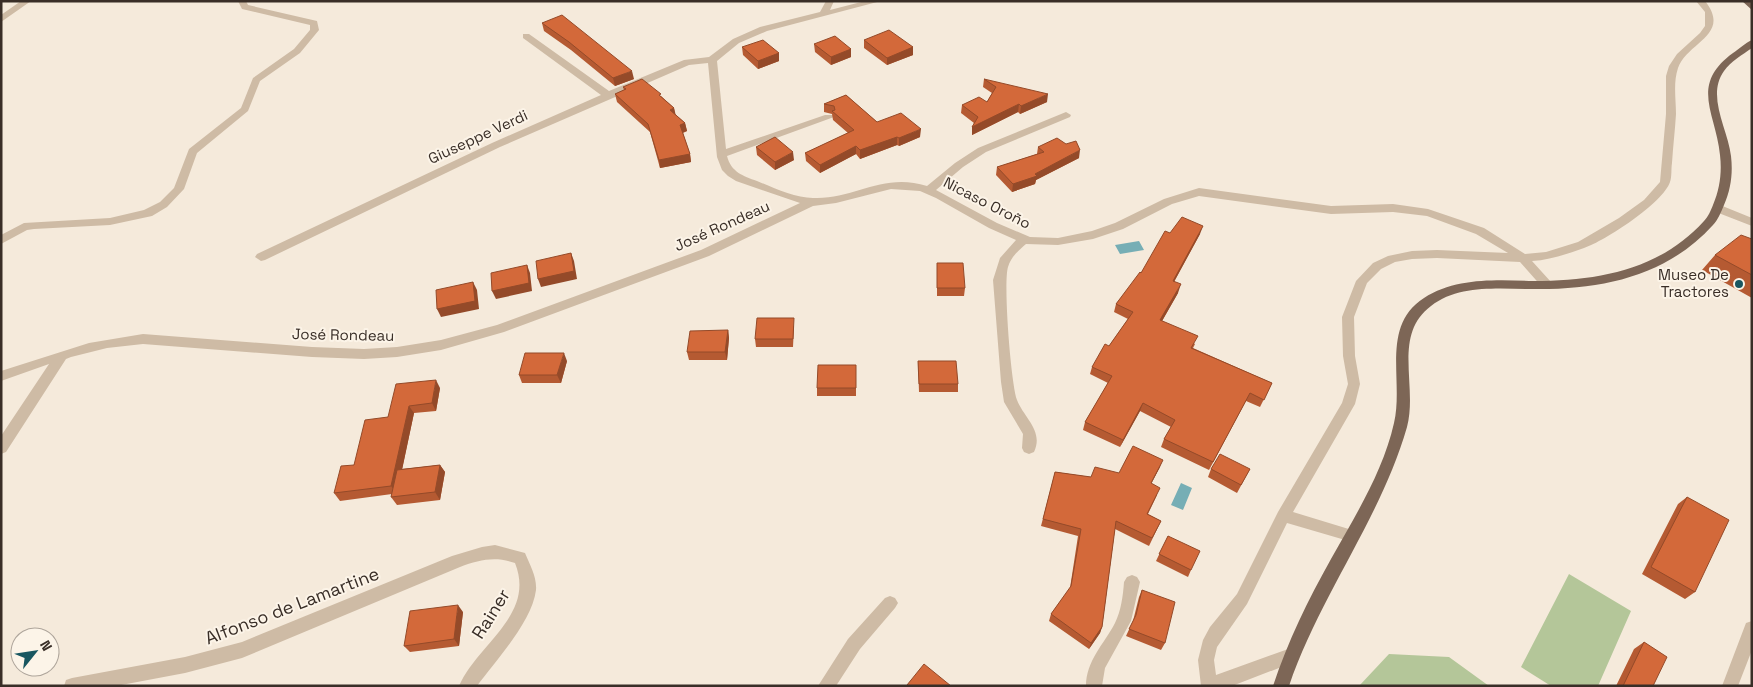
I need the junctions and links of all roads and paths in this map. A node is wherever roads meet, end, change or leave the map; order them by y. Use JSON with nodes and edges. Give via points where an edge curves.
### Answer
{"nodes":[{"id":1,"x":27,"y":1,"type":"edge"},
{"id":2,"x":242,"y":1,"type":"edge"},
{"id":3,"x":830,"y":1,"type":"edge"},
{"id":4,"x":877,"y":1,"type":"edge"},
{"id":5,"x":1700,"y":1,"type":"edge"},
{"id":6,"x":1746,"y":1,"type":"edge"},
{"id":7,"x":1752,"y":7,"type":"edge"},
{"id":8,"x":823,"y":14,"type":"junction"},
{"id":9,"x":1,"y":18,"type":"edge"},
{"id":10,"x":526,"y":36,"type":"dead end"},
{"id":11,"x":1752,"y":43,"type":"edge"},
{"id":12,"x":712,"y":60,"type":"junction"},
{"id":13,"x":608,"y":96,"type":"junction"},
{"id":14,"x":1066,"y":115,"type":"dead end"},
{"id":15,"x":829,"y":117,"type":"edge"},
{"id":16,"x":722,"y":154,"type":"junction"},
{"id":17,"x":928,"y":191,"type":"junction"},
{"id":18,"x":811,"y":202,"type":"junction"},
{"id":19,"x":1720,"y":209,"type":"junction"},
{"id":20,"x":1752,"y":222,"type":"edge"},
{"id":21,"x":1,"y":240,"type":"edge"},
{"id":22,"x":1022,"y":241,"type":"junction"},
{"id":23,"x":262,"y":257,"type":"dead end"},
{"id":24,"x":1523,"y":258,"type":"junction"},
{"id":25,"x":1547,"y":285,"type":"junction"},
{"id":26,"x":61,"y":356,"type":"junction"},
{"id":27,"x":1,"y":376,"type":"edge"},
{"id":28,"x":1,"y":448,"type":"edge"},
{"id":29,"x":1029,"y":448,"type":"dead end"},
{"id":30,"x":1283,"y":516,"type":"junction"},
{"id":31,"x":1352,"y":536,"type":"junction"},
{"id":32,"x":520,"y":558,"type":"joint"},
{"id":33,"x":1132,"y":582,"type":"dead end"},
{"id":34,"x":890,"y":603,"type":"dead end"},
{"id":35,"x":1752,"y":628,"type":"edge"},
{"id":36,"x":1291,"y":656,"type":"junction"},
{"id":37,"x":72,"y":686,"type":"edge"},
{"id":38,"x":466,"y":686,"type":"edge"},
{"id":39,"x":826,"y":686,"type":"edge"},
{"id":40,"x":1094,"y":686,"type":"edge"},
{"id":41,"x":1281,"y":686,"type":"edge"},
{"id":42,"x":1730,"y":686,"type":"edge"}],
"edges":[{"from":1,"to":9,"type":"street"},
{"from":2,"to":21,"type":"street","via":[[245,7],[314,23],[315,30],[297,51],[256,80],[245,109],[193,151],[178,191],[171,199],[143,215],[110,222],[34,225]]},
{"from":3,"to":8,"type":"street"},
{"from":4,"to":8,"type":"street"},
{"from":5,"to":24,"type":"street","via":[[1710,12],[1709,26],[1680,56],[1671,76],[1665,182],[1648,203],[1582,245],[1546,256]]},
{"from":6,"to":7,"type":"main road"},
{"from":8,"to":12,"type":"street","via":[[743,36]]},
{"from":10,"to":13,"type":"street"},
{"from":11,"to":19,"type":"main road","via":[[1723,66],[1714,82],[1716,102],[1733,142],[1737,165],[1734,185]]},
{"from":12,"to":13,"type":"street","name":"Giuseppe Verdi","via":[[687,62]]},
{"from":12,"to":16,"type":"street","name":"Nicaso Oroño"},
{"from":13,"to":23,"type":"street","name":"Giuseppe Verdi","via":[[487,149]]},
{"from":14,"to":17,"type":"street","via":[[982,150]]},
{"from":15,"to":16,"type":"street"},
{"from":16,"to":18,"type":"street","name":"Nicaso Oroño","via":[[725,166],[733,175]]},
{"from":17,"to":18,"type":"street","name":"Nicaso Oroño","via":[[912,185],[893,185]]},
{"from":17,"to":22,"type":"street","name":"Nicaso Oroño"},
{"from":18,"to":26,"type":"street","name":"José Rondeau","via":[[705,254],[500,329],[441,345],[364,354],[143,339],[107,343]]},
{"from":19,"to":20,"type":"street"},
{"from":19,"to":25,"type":"main road","via":[[1688,241],[1643,270],[1608,280]]},
{"from":22,"to":24,"type":"street","name":"Nicaso Oroño","via":[[1047,243],[1093,234],[1118,226],[1179,197],[1199,192],[1330,210],[1411,210],[1480,231]]},
{"from":22,"to":29,"type":"street","via":[[1008,252],[999,280],[1007,382],[1011,402],[1030,434]]},
{"from":24,"to":25,"type":"street","name":"Nicaso Oroño"},
{"from":24,"to":30,"type":"street","via":[[1412,255],[1377,266],[1362,281],[1348,317],[1354,384],[1348,404]]},
{"from":25,"to":31,"type":"main road","via":[[1495,284],[1459,289],[1429,301],[1411,318],[1404,332],[1401,420],[1390,460]]},
{"from":26,"to":27,"type":"street","name":"José Rondeau"},
{"from":26,"to":28,"type":"street"},
{"from":30,"to":31,"type":"street"},
{"from":30,"to":36,"type":"street","via":[[1242,599],[1209,645],[1206,660],[1209,686]]},
{"from":31,"to":36,"type":"main road","via":[[1313,607]]},
{"from":32,"to":37,"type":"street","name":"Alfonso de Lamartine","via":[[504,552],[486,551],[242,650],[185,665]]},
{"from":32,"to":38,"type":"street","name":"Rainer","via":[[527,573],[528,593],[520,611]]},
{"from":33,"to":40,"type":"street","via":[[1130,603],[1121,628],[1092,676]]},
{"from":34,"to":39,"type":"street","via":[[854,644]]},
{"from":35,"to":42,"type":"street"},
{"from":36,"to":41,"type":"main road"}]}
